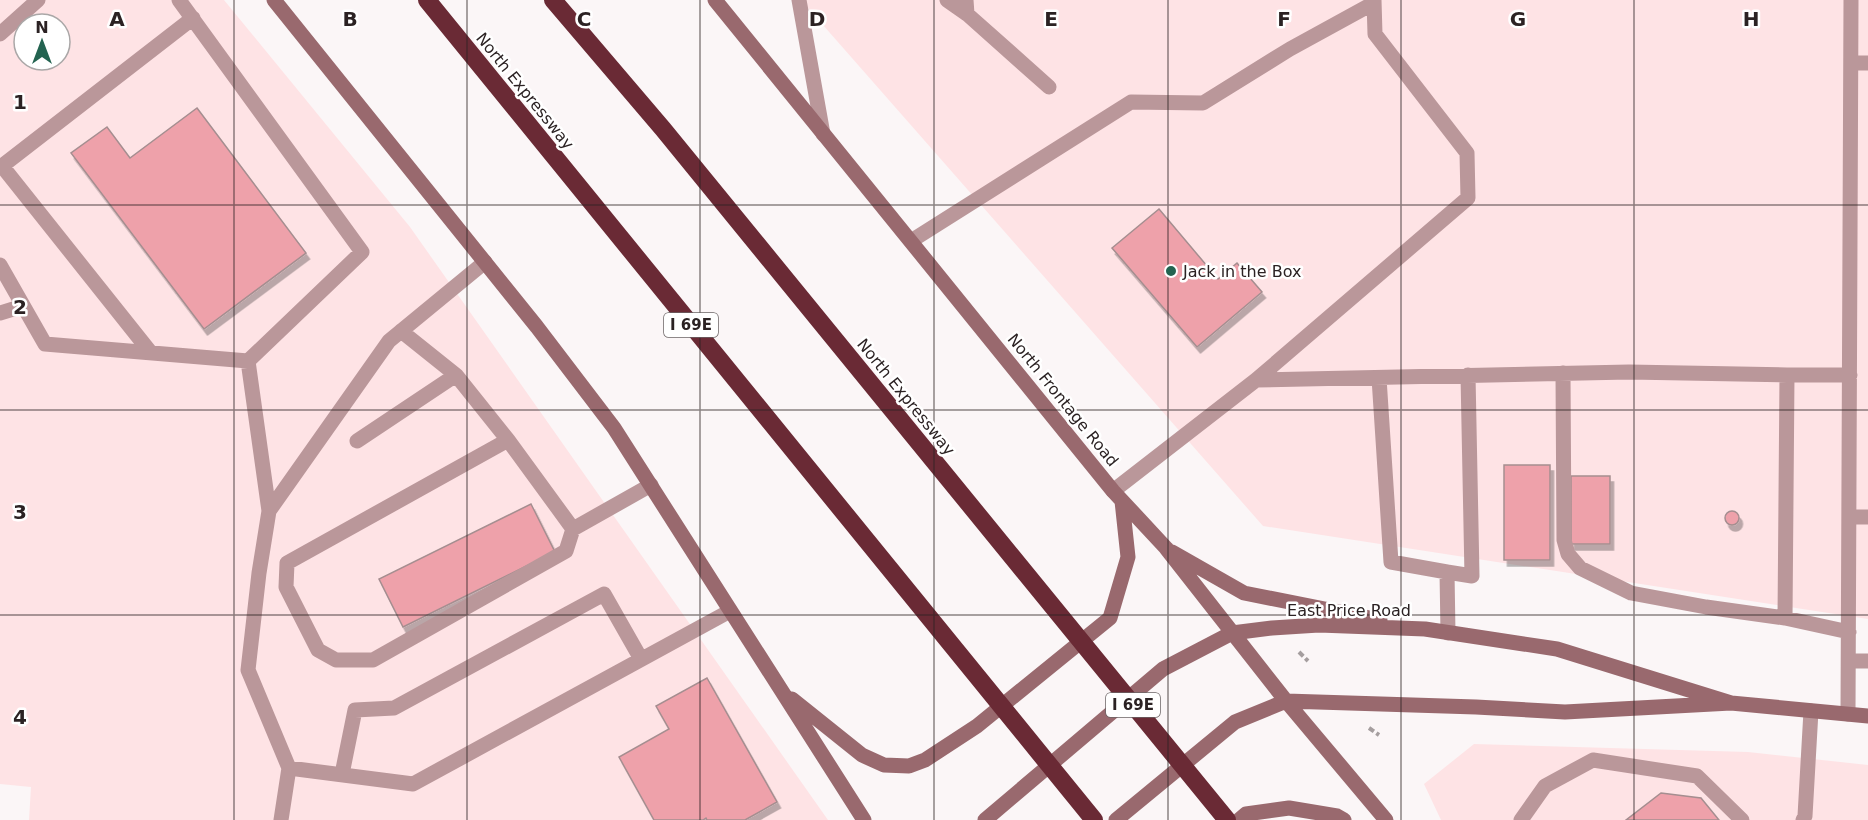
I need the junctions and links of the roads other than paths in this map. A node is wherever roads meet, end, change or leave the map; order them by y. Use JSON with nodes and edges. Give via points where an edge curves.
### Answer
{"nodes":[{"id":1,"x":38,"y":0,"type":"edge"},
{"id":2,"x":179,"y":0,"type":"edge"},
{"id":3,"x":274,"y":0,"type":"edge"},
{"id":4,"x":427,"y":0,"type":"edge"},
{"id":5,"x":553,"y":0,"type":"edge"},
{"id":6,"x":715,"y":0,"type":"edge"},
{"id":7,"x":799,"y":0,"type":"edge"},
{"id":8,"x":947,"y":0,"type":"edge"},
{"id":9,"x":1851,"y":0,"type":"edge"},
{"id":10,"x":1374,"y":1,"type":"edge"},
{"id":11,"x":966,"y":7,"type":"edge"},
{"id":12,"x":193,"y":18,"type":"junction"},
{"id":13,"x":0,"y":34,"type":"edge"},
{"id":14,"x":1851,"y":63,"type":"junction"},
{"id":15,"x":1868,"y":63,"type":"edge"},
{"id":16,"x":1049,"y":87,"type":"dead end"},
{"id":17,"x":823,"y":134,"type":"junction"},
{"id":18,"x":1,"y":165,"type":"edge"},
{"id":19,"x":911,"y":242,"type":"junction"},
{"id":20,"x":485,"y":262,"type":"junction"},
{"id":21,"x":0,"y":265,"type":"edge"},
{"id":22,"x":23,"y":306,"type":"junction"},
{"id":23,"x":0,"y":314,"type":"edge"},
{"id":24,"x":401,"y":332,"type":"junction"},
{"id":25,"x":151,"y":353,"type":"junction"},
{"id":26,"x":248,"y":361,"type":"junction"},
{"id":27,"x":1563,"y":373,"type":"junction"},
{"id":28,"x":456,"y":375,"type":"junction"},
{"id":29,"x":1468,"y":375,"type":"junction"},
{"id":30,"x":1787,"y":375,"type":"junction"},
{"id":31,"x":1850,"y":375,"type":"junction"},
{"id":32,"x":1379,"y":378,"type":"junction"},
{"id":33,"x":1256,"y":380,"type":"junction"},
{"id":34,"x":507,"y":440,"type":"junction"},
{"id":35,"x":357,"y":441,"type":"dead end"},
{"id":36,"x":651,"y":485,"type":"junction"},
{"id":37,"x":1118,"y":496,"type":"junction"},
{"id":38,"x":269,"y":511,"type":"junction"},
{"id":39,"x":1849,"y":517,"type":"junction"},
{"id":40,"x":1868,"y":517,"type":"edge"},
{"id":41,"x":573,"y":529,"type":"junction"},
{"id":42,"x":1166,"y":548,"type":"junction"},
{"id":43,"x":261,"y":553,"type":"junction"},
{"id":44,"x":287,"y":563,"type":"junction"},
{"id":45,"x":1448,"y":572,"type":"junction"},
{"id":46,"x":730,"y":611,"type":"junction"},
{"id":47,"x":1785,"y":618,"type":"junction"},
{"id":48,"x":1425,"y":629,"type":"junction"},
{"id":49,"x":1849,"y":632,"type":"junction"},
{"id":50,"x":1232,"y":633,"type":"junction"},
{"id":51,"x":1448,"y":633,"type":"junction"},
{"id":52,"x":641,"y":659,"type":"junction"},
{"id":53,"x":1849,"y":661,"type":"junction"},
{"id":54,"x":1868,"y":661,"type":"edge"},
{"id":55,"x":780,"y":690,"type":"junction"},
{"id":56,"x":1286,"y":701,"type":"junction"},
{"id":57,"x":1731,"y":703,"type":"junction"},
{"id":58,"x":1811,"y":711,"type":"junction"},
{"id":59,"x":1848,"y":714,"type":"junction"},
{"id":60,"x":1868,"y":716,"type":"edge"},
{"id":61,"x":289,"y":768,"type":"junction"},
{"id":62,"x":342,"y":774,"type":"junction"},
{"id":63,"x":281,"y":820,"type":"edge"},
{"id":64,"x":864,"y":820,"type":"edge"},
{"id":65,"x":985,"y":820,"type":"edge"},
{"id":66,"x":1094,"y":820,"type":"edge"},
{"id":67,"x":1116,"y":820,"type":"edge"},
{"id":68,"x":1227,"y":820,"type":"edge"},
{"id":69,"x":1239,"y":820,"type":"edge"},
{"id":70,"x":1344,"y":820,"type":"edge"},
{"id":71,"x":1386,"y":820,"type":"edge"},
{"id":72,"x":1521,"y":820,"type":"edge"},
{"id":73,"x":1742,"y":820,"type":"edge"},
{"id":74,"x":1803,"y":820,"type":"edge"}],
"edges":[{"from":1,"to":13,"type":"street"},
{"from":2,"to":12,"type":"street"},
{"from":3,"to":20,"type":"main road"},
{"from":4,"to":66,"type":"highway","name":"North Expressway","number":"I 69E"},
{"from":5,"to":68,"type":"highway","name":"North Expressway","number":"I 69E","via":[[663,129]]},
{"from":6,"to":17,"type":"main road","name":"North Frontage Road"},
{"from":7,"to":17,"type":"street"},
{"from":8,"to":11,"type":"street"},
{"from":9,"to":14,"type":"street"},
{"from":10,"to":19,"type":"street","via":[[1203,103],[1131,102]]},
{"from":10,"to":33,"type":"street","via":[[1375,34],[1467,153],[1468,198]]},
{"from":11,"to":16,"type":"street"},
{"from":12,"to":18,"type":"street"},
{"from":12,"to":26,"type":"street","via":[[362,252]]},
{"from":14,"to":15,"type":"street"},
{"from":14,"to":31,"type":"street"},
{"from":17,"to":19,"type":"main road","name":"North Frontage Road"},
{"from":18,"to":25,"type":"street"},
{"from":19,"to":37,"type":"main road","name":"North Frontage Road"},
{"from":20,"to":24,"type":"street"},
{"from":20,"to":36,"type":"main road","via":[[614,428]]},
{"from":21,"to":22,"type":"street"},
{"from":22,"to":23,"type":"street"},
{"from":22,"to":25,"type":"street","via":[[45,344]]},
{"from":24,"to":28,"type":"street"},
{"from":24,"to":38,"type":"street","via":[[389,341]]},
{"from":25,"to":26,"type":"street"},
{"from":26,"to":38,"type":"street"},
{"from":27,"to":29,"type":"street"},
{"from":27,"to":30,"type":"street"},
{"from":27,"to":47,"type":"street","via":[[1564,540],[1568,555],[1580,568],[1631,593]]},
{"from":28,"to":34,"type":"street"},
{"from":28,"to":35,"type":"street"},
{"from":29,"to":32,"type":"street"},
{"from":29,"to":45,"type":"street","via":[[1472,576]]},
{"from":30,"to":31,"type":"street"},
{"from":30,"to":47,"type":"street"},
{"from":31,"to":39,"type":"street"},
{"from":32,"to":33,"type":"street"},
{"from":32,"to":45,"type":"street","via":[[1391,562]]},
{"from":33,"to":37,"type":"street"},
{"from":34,"to":41,"type":"street"},
{"from":34,"to":44,"type":"street"},
{"from":36,"to":41,"type":"street"},
{"from":36,"to":46,"type":"main road"},
{"from":37,"to":42,"type":"main road","name":"North Frontage Road"},
{"from":37,"to":55,"type":"main road","via":[[1128,557],[1110,618],[977,726],[925,760],[909,766],[884,765],[862,755]]},
{"from":38,"to":43,"type":"street"},
{"from":39,"to":40,"type":"street"},
{"from":39,"to":49,"type":"street"},
{"from":41,"to":44,"type":"street","via":[[566,551],[373,660],[336,660],[318,650],[286,586]]},
{"from":42,"to":48,"type":"main road","via":[[1244,593]]},
{"from":42,"to":50,"type":"main road","name":"North Frontage Road"},
{"from":43,"to":44,"type":"street"},
{"from":43,"to":61,"type":"street","via":[[248,670]]},
{"from":45,"to":51,"type":"street"},
{"from":46,"to":52,"type":"street"},
{"from":46,"to":55,"type":"main road"},
{"from":47,"to":49,"type":"street"},
{"from":48,"to":50,"type":"main road","name":"East Price Road","via":[[1319,625]]},
{"from":48,"to":51,"type":"main road","name":"East Price Road"},
{"from":49,"to":53,"type":"street"},
{"from":50,"to":56,"type":"main road","name":"North Frontage Road"},
{"from":50,"to":65,"type":"main road","name":"East Price Road","via":[[1163,669]]},
{"from":51,"to":57,"type":"main road","name":"East Price Road","via":[[1557,649]]},
{"from":52,"to":62,"type":"street","via":[[413,784]]},
{"from":52,"to":62,"type":"street","via":[[604,594],[394,708],[356,710]]},
{"from":53,"to":54,"type":"street"},
{"from":53,"to":59,"type":"street"},
{"from":55,"to":64,"type":"main road"},
{"from":56,"to":57,"type":"main road","name":"East Price Road","via":[[1565,712]]},
{"from":56,"to":67,"type":"main road","name":"East Price Road","via":[[1235,722]]},
{"from":56,"to":71,"type":"main road","name":"North Frontage Road"},
{"from":57,"to":58,"type":"main road","name":"East Price Road"},
{"from":58,"to":59,"type":"main road","name":"East Price Road"},
{"from":58,"to":74,"type":"street"},
{"from":59,"to":60,"type":"main road","name":"East Price Road"},
{"from":61,"to":62,"type":"street"},
{"from":61,"to":63,"type":"street"},
{"from":69,"to":70,"type":"main road","via":[[1246,814],[1289,808]]},
{"from":72,"to":73,"type":"street","via":[[1545,786],[1593,760],[1697,776]]}]}
